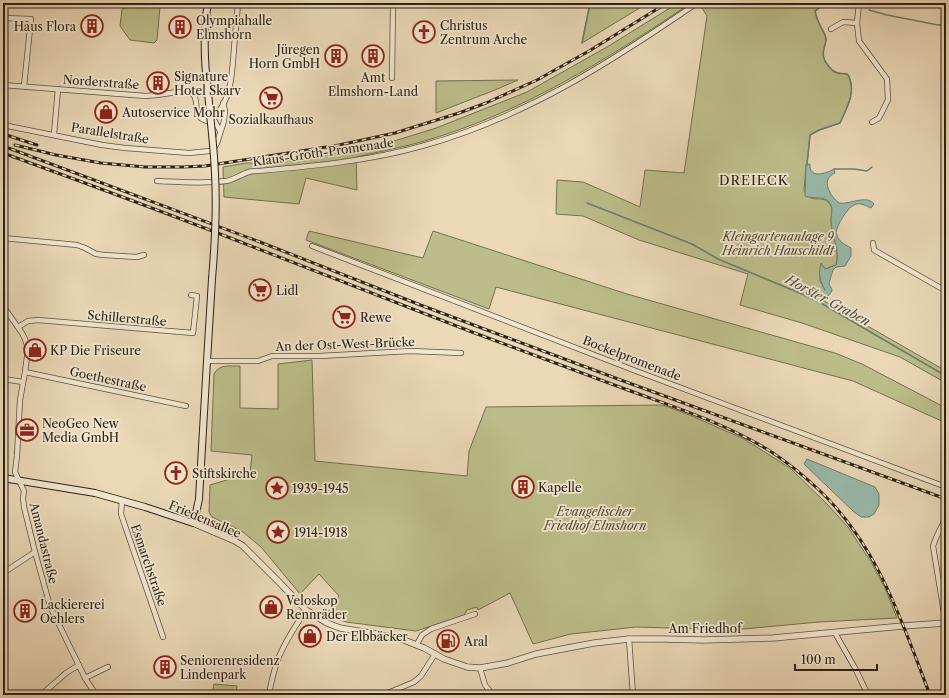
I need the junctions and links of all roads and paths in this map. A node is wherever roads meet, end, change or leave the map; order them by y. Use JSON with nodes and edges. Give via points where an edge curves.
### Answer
{"nodes":[{"id":1,"x":208,"y":3,"type":"edge"},
{"id":2,"x":238,"y":3,"type":"edge"},
{"id":3,"x":393,"y":3,"type":"edge"},
{"id":4,"x":698,"y":3,"type":"edge"},
{"id":5,"x":859,"y":3,"type":"edge"},
{"id":6,"x":3,"y":18,"type":"edge"},
{"id":7,"x":857,"y":23,"type":"junction"},
{"id":8,"x":831,"y":29,"type":"dead end"},
{"id":9,"x":392,"y":78,"type":"dead end"},
{"id":10,"x":3,"y":84,"type":"edge"},
{"id":11,"x":24,"y":86,"type":"junction"},
{"id":12,"x":58,"y":89,"type":"junction"},
{"id":13,"x":223,"y":103,"type":"junction"},
{"id":14,"x":213,"y":118,"type":"junction"},
{"id":15,"x":872,"y":122,"type":"dead end"},
{"id":16,"x":3,"y":124,"type":"edge"},
{"id":17,"x":220,"y":131,"type":"junction"},
{"id":18,"x":54,"y":134,"type":"junction"},
{"id":19,"x":157,"y":182,"type":"dead end"},
{"id":20,"x":3,"y":238,"type":"edge"},
{"id":21,"x":873,"y":243,"type":"dead end"},
{"id":22,"x":312,"y":246,"type":"dead end"},
{"id":23,"x":144,"y":255,"type":"dead end"},
{"id":24,"x":946,"y":291,"type":"edge"},
{"id":25,"x":191,"y":295,"type":"dead end"},
{"id":26,"x":3,"y":306,"type":"edge"},
{"id":27,"x":18,"y":327,"type":"junction"},
{"id":28,"x":461,"y":353,"type":"dead end"},
{"id":29,"x":207,"y":361,"type":"junction"},
{"id":30,"x":25,"y":372,"type":"junction"},
{"id":31,"x":3,"y":379,"type":"edge"},
{"id":32,"x":23,"y":382,"type":"junction"},
{"id":33,"x":186,"y":406,"type":"dead end"},
{"id":34,"x":3,"y":478,"type":"edge"},
{"id":35,"x":20,"y":481,"type":"junction"},
{"id":36,"x":946,"y":487,"type":"edge"},
{"id":37,"x":122,"y":500,"type":"junction"},
{"id":38,"x":946,"y":517,"type":"edge"},
{"id":39,"x":193,"y":523,"type":"junction"},
{"id":40,"x":36,"y":552,"type":"junction"},
{"id":41,"x":3,"y":573,"type":"edge"},
{"id":42,"x":306,"y":610,"type":"junction"},
{"id":43,"x":475,"y":614,"type":"dead end"},
{"id":44,"x":946,"y":624,"type":"edge"},
{"id":45,"x":835,"y":633,"type":"junction"},
{"id":46,"x":163,"y":636,"type":"dead end"},
{"id":47,"x":629,"y":640,"type":"junction"},
{"id":48,"x":417,"y":644,"type":"junction"},
{"id":49,"x":435,"y":654,"type":"junction"},
{"id":50,"x":79,"y":665,"type":"junction"},
{"id":51,"x":108,"y":667,"type":"dead end"},
{"id":52,"x":467,"y":667,"type":"joint"},
{"id":53,"x":480,"y":668,"type":"junction"},
{"id":54,"x":85,"y":678,"type":"junction"},
{"id":55,"x":41,"y":695,"type":"edge"},
{"id":56,"x":96,"y":695,"type":"edge"},
{"id":57,"x":269,"y":695,"type":"edge"},
{"id":58,"x":383,"y":695,"type":"edge"},
{"id":59,"x":492,"y":695,"type":"edge"},
{"id":60,"x":633,"y":695,"type":"edge"},
{"id":61,"x":868,"y":695,"type":"edge"}],
"edges":[{"from":1,"to":29,"type":"main road","bridge":true,"via":[[204,39],[205,68],[216,204]]},
{"from":2,"to":13,"type":"street","via":[[232,78]]},
{"from":3,"to":9,"type":"street"},
{"from":4,"to":19,"type":"street","name":"Klaus-Groth-Promenade","via":[[577,81],[510,115],[445,140],[368,158],[249,172],[228,181]]},
{"from":5,"to":7,"type":"street"},
{"from":6,"to":11,"type":"street","via":[[31,19]]},
{"from":7,"to":8,"type":"street","via":[[843,22]]},
{"from":7,"to":15,"type":"street","via":[[859,41],[887,79],[888,100],[879,118]]},
{"from":10,"to":11,"type":"street","name":"Norderstraße"},
{"from":11,"to":12,"type":"street","name":"Norderstraße"},
{"from":12,"to":14,"type":"street","name":"Norderstraße","via":[[146,96],[188,91],[195,97],[200,117],[208,121]]},
{"from":12,"to":18,"type":"street"},
{"from":13,"to":14,"type":"street"},
{"from":13,"to":17,"type":"street","via":[[224,121]]},
{"from":14,"to":17,"type":"street"},
{"from":16,"to":18,"type":"street","name":"Parallelstraße"},
{"from":17,"to":18,"type":"street","name":"Parallelstraße","via":[[214,148],[210,151],[189,153],[110,146]]},
{"from":20,"to":23,"type":"street","via":[[77,245],[104,255]]},
{"from":21,"to":24,"type":"street","via":[[874,250]]},
{"from":22,"to":36,"type":"street","name":"Bockelpromenade"},
{"from":25,"to":27,"type":"street","name":"Schillerstraße","via":[[197,296],[193,333],[38,320],[28,321]]},
{"from":26,"to":27,"type":"street","name":"Amandastraße"},
{"from":27,"to":30,"type":"street","name":"Amandastraße","via":[[28,349]]},
{"from":28,"to":29,"type":"street","name":"An der Ost-West-Brücke","via":[[410,351],[272,356],[258,361]]},
{"from":29,"to":39,"type":"main road","via":[[200,499]]},
{"from":30,"to":32,"type":"street","name":"Amandastraße"},
{"from":30,"to":33,"type":"street","name":"Goethestraße"},
{"from":31,"to":32,"type":"street"},
{"from":32,"to":35,"type":"street","name":"Amandastraße","via":[[15,472]]},
{"from":34,"to":35,"type":"main road","name":"Friedensallee"},
{"from":35,"to":37,"type":"main road","name":"Friedensallee"},
{"from":35,"to":40,"type":"street","name":"Amandastraße"},
{"from":37,"to":39,"type":"main road","name":"Friedensallee"},
{"from":37,"to":46,"type":"street","name":"Esmarchstraße","via":[[121,514]]},
{"from":38,"to":44,"type":"street","via":[[933,546]]},
{"from":39,"to":42,"type":"street","name":"Friedensallee","via":[[242,546]]},
{"from":40,"to":41,"type":"street"},
{"from":40,"to":50,"type":"street","name":"Amandastraße","via":[[50,606]]},
{"from":42,"to":48,"type":"street","name":"Friedensallee","via":[[340,628],[399,638]]},
{"from":42,"to":57,"type":"street","via":[[278,658]]},
{"from":43,"to":48,"type":"street","via":[[431,629],[422,634]]},
{"from":44,"to":45,"type":"street","name":"Am Friedhof"},
{"from":45,"to":47,"type":"street","name":"Am Friedhof","via":[[710,640]]},
{"from":45,"to":61,"type":"street"},
{"from":47,"to":53,"type":"street","name":"Am Friedhof","via":[[594,643]]},
{"from":47,"to":60,"type":"street"},
{"from":48,"to":49,"type":"street","name":"Friedensallee"},
{"from":49,"to":52,"type":"street","name":"Friedensallee"},
{"from":49,"to":58,"type":"street","via":[[414,682]]},
{"from":50,"to":54,"type":"street","name":"Amandastraße"},
{"from":50,"to":55,"type":"street"},
{"from":51,"to":54,"type":"street"},
{"from":52,"to":53,"type":"street","name":"Am Friedhof"},
{"from":53,"to":59,"type":"street","via":[[484,685]]},
{"from":54,"to":56,"type":"street","name":"Amandastraße"}]}
